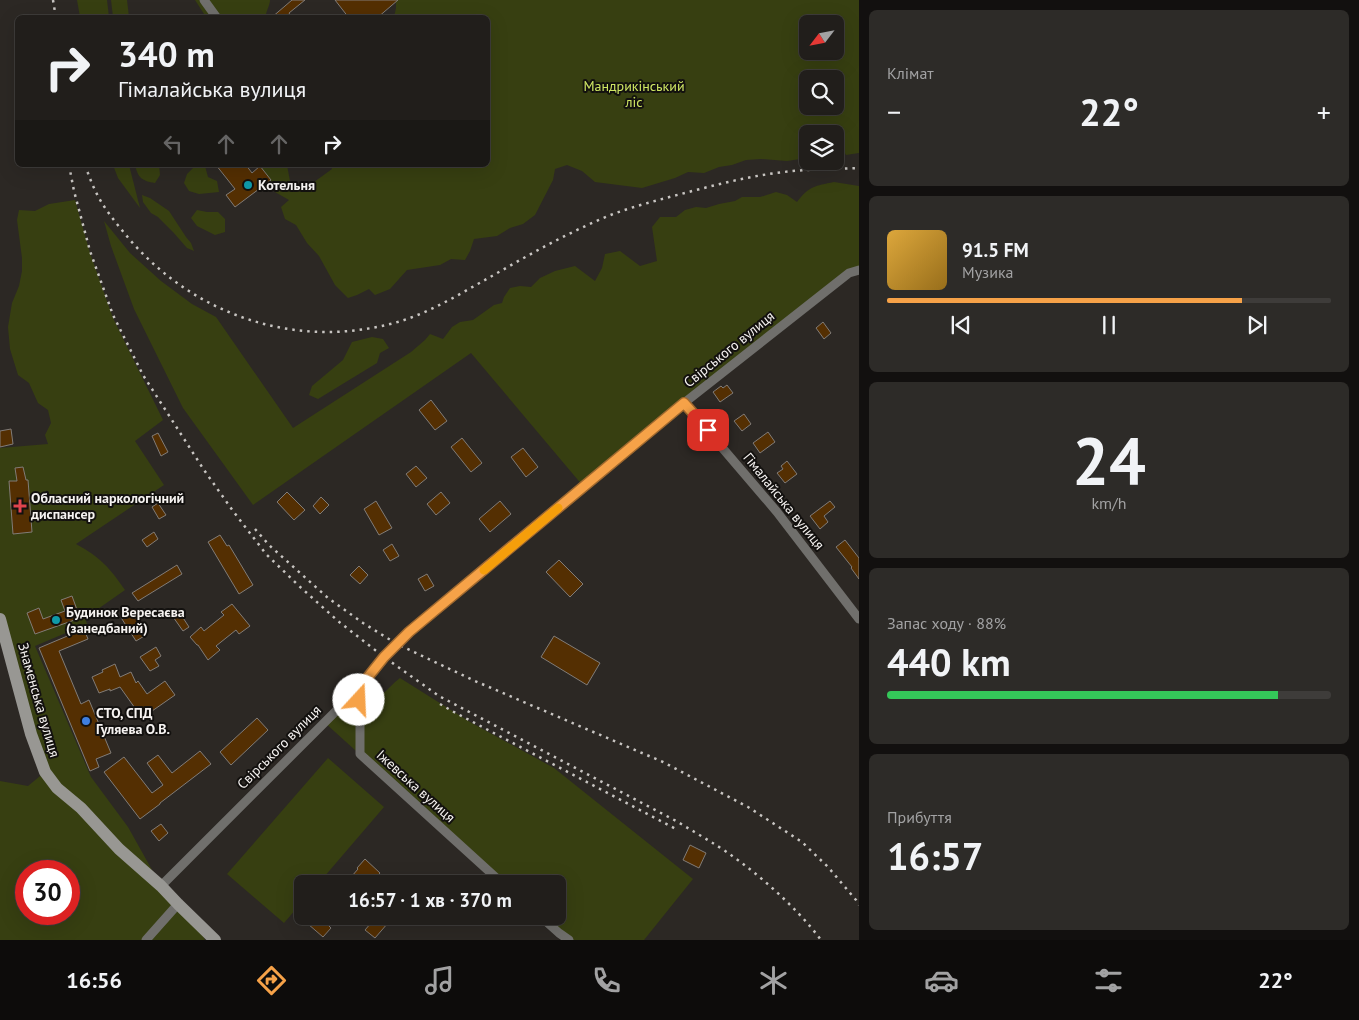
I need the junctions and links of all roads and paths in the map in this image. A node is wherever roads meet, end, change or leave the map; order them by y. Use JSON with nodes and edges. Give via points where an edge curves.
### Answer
{"nodes":[{"id":1,"x":204,"y":0,"type":"edge"},
{"id":2,"x":216,"y":15,"type":"edge"},
{"id":3,"x":859,"y":270,"type":"edge"},
{"id":4,"x":684,"y":403,"type":"junction"},
{"id":5,"x":859,"y":619,"type":"edge"},
{"id":6,"x":0,"y":620,"type":"edge"},
{"id":7,"x":360,"y":687,"type":"junction"},
{"id":8,"x":493,"y":875,"type":"edge"},
{"id":9,"x":161,"y":886,"type":"junction"},
{"id":10,"x":178,"y":904,"type":"junction"},
{"id":11,"x":547,"y":925,"type":"edge"},
{"id":12,"x":556,"y":937,"type":"edge"},
{"id":13,"x":146,"y":940,"type":"edge"},
{"id":14,"x":215,"y":940,"type":"edge"},
{"id":15,"x":569,"y":940,"type":"edge"}],
"edges":[{"from":1,"to":2,"type":"street"},
{"from":3,"to":4,"type":"street","name":"Свірського вулиця","via":[[849,272]]},
{"from":4,"to":5,"type":"street","name":"Гімалайська вулиця","via":[[777,512]]},
{"from":4,"to":7,"type":"street","name":"Свірського вулиця","via":[[409,632]]},
{"from":6,"to":9,"type":"main road","name":"Знаменська вулиця","via":[[31,734],[45,772],[119,849]]},
{"from":7,"to":8,"type":"street","name":"Іжевська вулиця","via":[[360,754]]},
{"from":7,"to":9,"type":"street","name":"Свірського вулиця"},
{"from":9,"to":10,"type":"main road","name":"Знаменська вулиця"},
{"from":10,"to":13,"type":"street"},
{"from":10,"to":14,"type":"main road","name":"Знаменська вулиця"},
{"from":11,"to":12,"type":"street"},
{"from":12,"to":15,"type":"street"}]}
